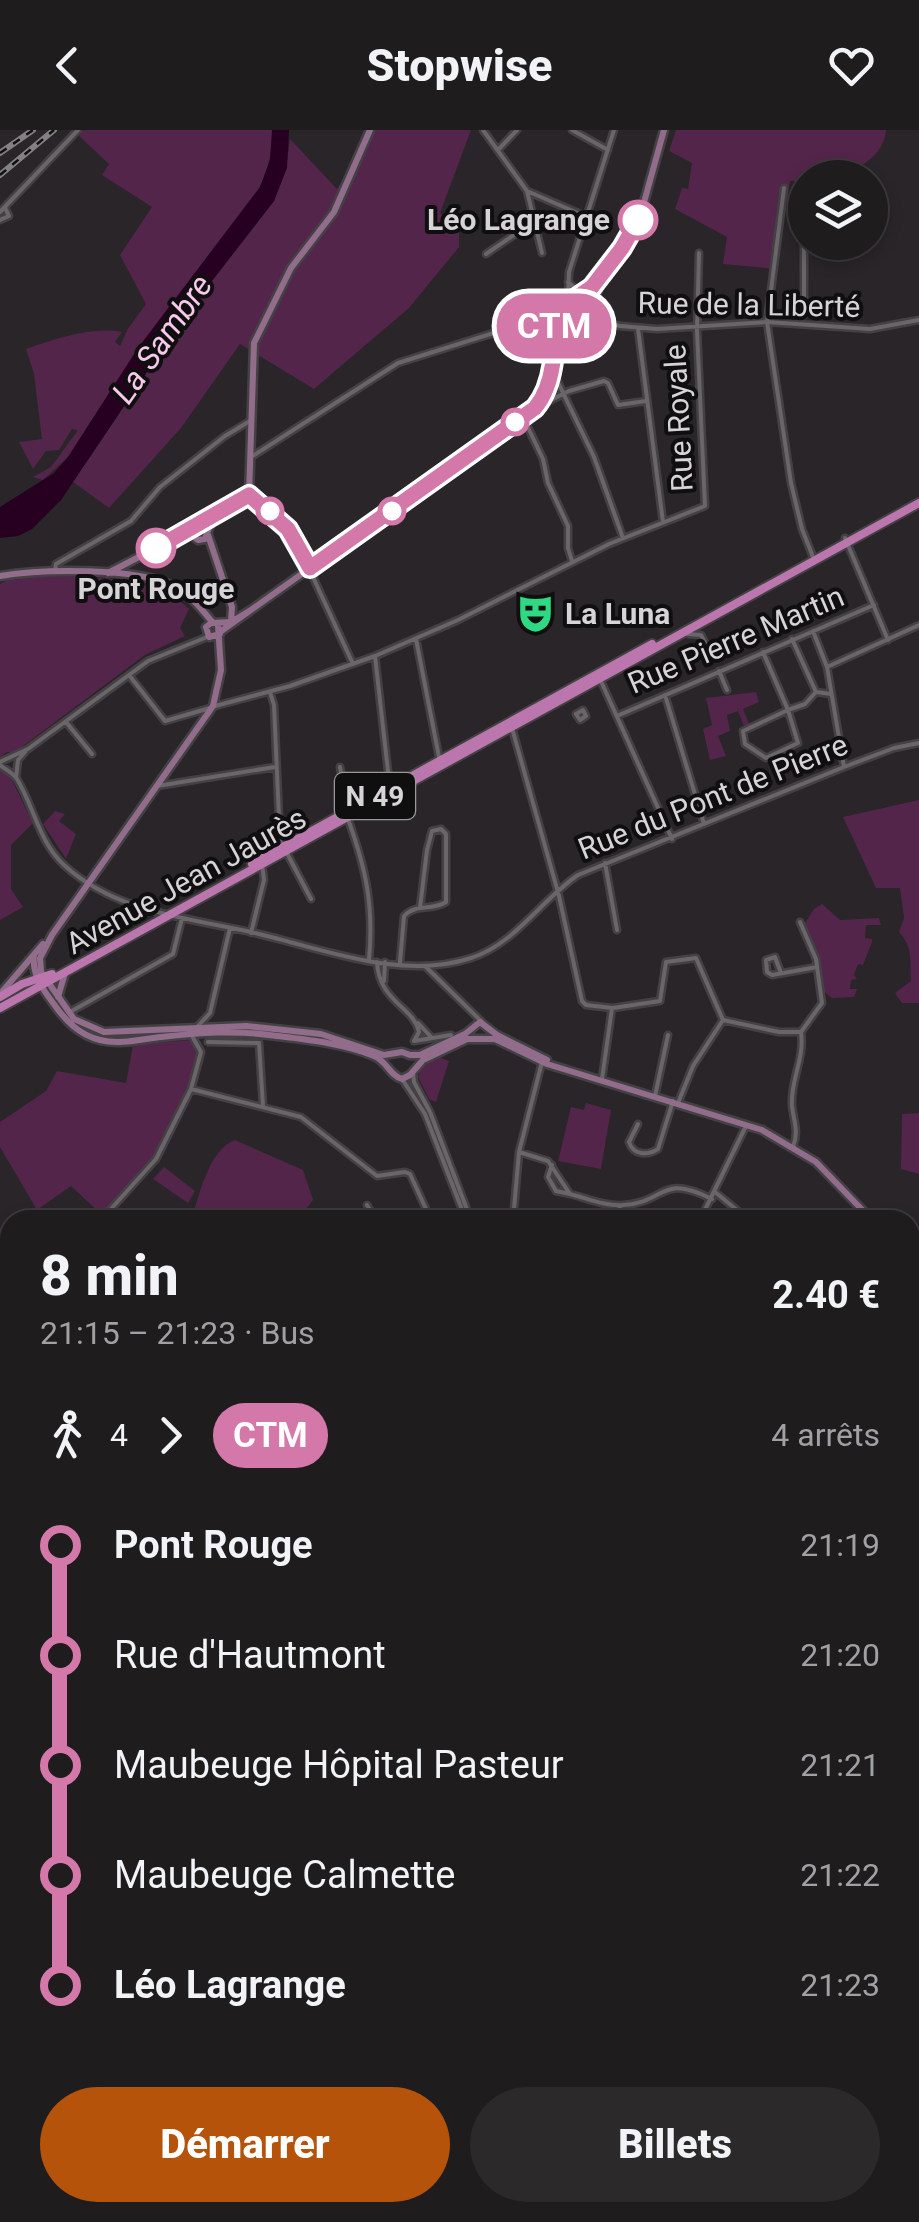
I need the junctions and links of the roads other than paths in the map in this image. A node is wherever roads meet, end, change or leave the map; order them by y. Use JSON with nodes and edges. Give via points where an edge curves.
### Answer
{"nodes":[{"id":1,"x":78,"y":130,"type":"edge"},
{"id":2,"x":370,"y":130,"type":"edge"},
{"id":3,"x":483,"y":130,"type":"edge"},
{"id":4,"x":517,"y":130,"type":"edge"},
{"id":5,"x":572,"y":130,"type":"edge"},
{"id":6,"x":614,"y":130,"type":"edge"},
{"id":7,"x":664,"y":130,"type":"edge"},
{"id":8,"x":498,"y":150,"type":"junction"},
{"id":9,"x":608,"y":150,"type":"junction"},
{"id":10,"x":784,"y":188,"type":"dead end"},
{"id":11,"x":527,"y":191,"type":"junction"},
{"id":12,"x":2,"y":210,"type":"edge"},
{"id":13,"x":587,"y":216,"type":"junction"},
{"id":14,"x":0,"y":220,"type":"edge"},
{"id":15,"x":533,"y":222,"type":"junction"},
{"id":16,"x":542,"y":253,"type":"dead end"},
{"id":17,"x":700,"y":253,"type":"dead end"},
{"id":18,"x":486,"y":254,"type":"dead end"},
{"id":19,"x":804,"y":260,"type":"edge"},
{"id":20,"x":607,"y":270,"type":"junction"},
{"id":21,"x":568,"y":281,"type":"junction"},
{"id":22,"x":586,"y":291,"type":"junction"},
{"id":23,"x":594,"y":300,"type":"junction"},
{"id":24,"x":568,"y":301,"type":"junction"},
{"id":25,"x":804,"y":315,"type":"dead end"},
{"id":26,"x":578,"y":316,"type":"junction"},
{"id":27,"x":555,"y":317,"type":"junction"},
{"id":28,"x":919,"y":320,"type":"edge"},
{"id":29,"x":566,"y":322,"type":"junction"},
{"id":30,"x":597,"y":322,"type":"junction"},
{"id":31,"x":767,"y":322,"type":"junction"},
{"id":32,"x":697,"y":327,"type":"junction"},
{"id":33,"x":638,"y":329,"type":"junction"},
{"id":34,"x":552,"y":369,"type":"junction"},
{"id":35,"x":545,"y":393,"type":"junction"},
{"id":36,"x":562,"y":394,"type":"junction"},
{"id":37,"x":646,"y":401,"type":"junction"},
{"id":38,"x":535,"y":408,"type":"junction"},
{"id":39,"x":524,"y":416,"type":"junction"},
{"id":40,"x":250,"y":421,"type":"junction"},
{"id":41,"x":251,"y":457,"type":"junction"},
{"id":42,"x":249,"y":495,"type":"junction"},
{"id":43,"x":919,"y":500,"type":"edge"},
{"id":44,"x":663,"y":523,"type":"junction"},
{"id":45,"x":200,"y":532,"type":"junction"},
{"id":46,"x":623,"y":538,"type":"junction"},
{"id":47,"x":845,"y":540,"type":"junction"},
{"id":48,"x":814,"y":558,"type":"junction"},
{"id":49,"x":134,"y":560,"type":"junction"},
{"id":50,"x":572,"y":562,"type":"junction"},
{"id":51,"x":310,"y":568,"type":"junction"},
{"id":52,"x":55,"y":571,"type":"junction"},
{"id":53,"x":107,"y":574,"type":"junction"},
{"id":54,"x":0,"y":575,"type":"edge"},
{"id":55,"x":136,"y":576,"type":"junction"},
{"id":56,"x":874,"y":605,"type":"junction"},
{"id":57,"x":256,"y":608,"type":"junction"},
{"id":58,"x":231,"y":622,"type":"junction"},
{"id":59,"x":919,"y":625,"type":"edge"},
{"id":60,"x":213,"y":630,"type":"junction"},
{"id":61,"x":685,"y":631,"type":"junction"},
{"id":62,"x":813,"y":631,"type":"junction"},
{"id":63,"x":416,"y":640,"type":"junction"},
{"id":64,"x":792,"y":640,"type":"junction"},
{"id":65,"x":888,"y":640,"type":"junction"},
{"id":66,"x":706,"y":645,"type":"dead end"},
{"id":67,"x":763,"y":652,"type":"junction"},
{"id":68,"x":375,"y":656,"type":"junction"},
{"id":69,"x":353,"y":664,"type":"junction"},
{"id":70,"x":827,"y":667,"type":"junction"},
{"id":71,"x":719,"y":670,"type":"junction"},
{"id":72,"x":129,"y":674,"type":"junction"},
{"id":73,"x":599,"y":677,"type":"junction"},
{"id":74,"x":727,"y":690,"type":"dead end"},
{"id":75,"x":270,"y":692,"type":"junction"},
{"id":76,"x":816,"y":692,"type":"junction"},
{"id":77,"x":832,"y":694,"type":"junction"},
{"id":78,"x":665,"y":695,"type":"junction"},
{"id":79,"x":217,"y":696,"type":"junction"},
{"id":80,"x":228,"y":704,"type":"junction"},
{"id":81,"x":212,"y":707,"type":"junction"},
{"id":82,"x":788,"y":710,"type":"junction"},
{"id":83,"x":192,"y":714,"type":"junction"},
{"id":84,"x":617,"y":716,"type":"junction"},
{"id":85,"x":66,"y":722,"type":"junction"},
{"id":86,"x":201,"y":723,"type":"junction"},
{"id":87,"x":512,"y":728,"type":"junction"},
{"id":88,"x":919,"y":743,"type":"edge"},
{"id":89,"x":92,"y":754,"type":"dead end"},
{"id":90,"x":17,"y":759,"type":"junction"},
{"id":91,"x":441,"y":763,"type":"junction"},
{"id":92,"x":2,"y":764,"type":"edge"},
{"id":93,"x":276,"y":766,"type":"junction"},
{"id":94,"x":340,"y":767,"type":"dead end"},
{"id":95,"x":844,"y":767,"type":"junction"},
{"id":96,"x":14,"y":774,"type":"junction"},
{"id":97,"x":157,"y":786,"type":"junction"},
{"id":98,"x":390,"y":789,"type":"junction"},
{"id":99,"x":347,"y":814,"type":"junction"},
{"id":100,"x":705,"y":826,"type":"junction"},
{"id":101,"x":672,"y":840,"type":"junction"},
{"id":102,"x":285,"y":849,"type":"junction"},
{"id":103,"x":604,"y":863,"type":"junction"},
{"id":104,"x":262,"y":864,"type":"junction"},
{"id":105,"x":89,"y":882,"type":"junction"},
{"id":106,"x":556,"y":891,"type":"junction"},
{"id":107,"x":311,"y":898,"type":"dead end"},
{"id":108,"x":420,"y":908,"type":"junction"},
{"id":109,"x":166,"y":915,"type":"junction"},
{"id":110,"x":182,"y":918,"type":"junction"},
{"id":111,"x":800,"y":922,"type":"dead end"},
{"id":112,"x":230,"y":928,"type":"junction"},
{"id":113,"x":617,"y":930,"type":"dead end"},
{"id":114,"x":251,"y":932,"type":"junction"},
{"id":115,"x":52,"y":935,"type":"junction"},
{"id":116,"x":34,"y":955,"type":"junction"},
{"id":117,"x":369,"y":960,"type":"junction"},
{"id":118,"x":377,"y":962,"type":"junction"},
{"id":119,"x":385,"y":962,"type":"junction"},
{"id":120,"x":400,"y":964,"type":"junction"},
{"id":121,"x":817,"y":967,"type":"junction"},
{"id":122,"x":433,"y":972,"type":"junction"},
{"id":123,"x":65,"y":973,"type":"junction"},
{"id":124,"x":781,"y":973,"type":"dead end"},
{"id":125,"x":43,"y":984,"type":"junction"},
{"id":126,"x":384,"y":986,"type":"junction"},
{"id":127,"x":0,"y":996,"type":"edge"},
{"id":128,"x":58,"y":998,"type":"junction"},
{"id":129,"x":0,"y":1008,"type":"edge"},
{"id":130,"x":612,"y":1008,"type":"junction"},
{"id":131,"x":68,"y":1013,"type":"junction"},
{"id":132,"x":210,"y":1013,"type":"junction"},
{"id":133,"x":416,"y":1020,"type":"junction"},
{"id":134,"x":723,"y":1020,"type":"junction"},
{"id":135,"x":219,"y":1029,"type":"junction"},
{"id":136,"x":480,"y":1030,"type":"junction"},
{"id":137,"x":193,"y":1031,"type":"junction"},
{"id":138,"x":801,"y":1032,"type":"junction"},
{"id":139,"x":451,"y":1035,"type":"dead end"},
{"id":140,"x":668,"y":1035,"type":"dead end"},
{"id":141,"x":432,"y":1038,"type":"junction"},
{"id":142,"x":208,"y":1042,"type":"junction"},
{"id":143,"x":201,"y":1052,"type":"junction"},
{"id":144,"x":410,"y":1055,"type":"junction"},
{"id":145,"x":394,"y":1056,"type":"junction"},
{"id":146,"x":543,"y":1060,"type":"junction"},
{"id":147,"x":389,"y":1068,"type":"junction"},
{"id":148,"x":414,"y":1069,"type":"junction"},
{"id":149,"x":402,"y":1078,"type":"junction"},
{"id":150,"x":602,"y":1079,"type":"junction"},
{"id":151,"x":191,"y":1089,"type":"junction"},
{"id":152,"x":655,"y":1096,"type":"junction"},
{"id":153,"x":675,"y":1102,"type":"junction"},
{"id":154,"x":263,"y":1106,"type":"junction"},
{"id":155,"x":638,"y":1124,"type":"dead end"},
{"id":156,"x":746,"y":1124,"type":"junction"},
{"id":157,"x":793,"y":1147,"type":"junction"},
{"id":158,"x":519,"y":1152,"type":"junction"},
{"id":159,"x":552,"y":1165,"type":"junction"},
{"id":160,"x":570,"y":1194,"type":"junction"},
{"id":161,"x":714,"y":1195,"type":"junction"},
{"id":162,"x":367,"y":1205,"type":"dead end"},
{"id":163,"x":620,"y":1206,"type":"junction"},
{"id":164,"x":110,"y":1210,"type":"edge"},
{"id":165,"x":370,"y":1210,"type":"edge"},
{"id":166,"x":426,"y":1210,"type":"edge"},
{"id":167,"x":465,"y":1210,"type":"edge"},
{"id":168,"x":465,"y":1210,"type":"edge"},
{"id":169,"x":515,"y":1210,"type":"edge"},
{"id":170,"x":619,"y":1210,"type":"edge"},
{"id":171,"x":706,"y":1210,"type":"edge"},
{"id":172,"x":736,"y":1210,"type":"edge"},
{"id":173,"x":862,"y":1210,"type":"edge"}],
"edges":[{"from":1,"to":12,"type":"street"},
{"from":2,"to":40,"type":"street","via":[[329,222],[291,268],[254,344]]},
{"from":3,"to":8,"type":"street"},
{"from":4,"to":8,"type":"street"},
{"from":5,"to":9,"type":"street"},
{"from":6,"to":9,"type":"street"},
{"from":7,"to":20,"type":"street","via":[[641,213]]},
{"from":8,"to":11,"type":"street"},
{"from":9,"to":13,"type":"street"},
{"from":10,"to":31,"type":"street"},
{"from":11,"to":13,"type":"street"},
{"from":11,"to":15,"type":"street"},
{"from":12,"to":14,"type":"street","via":[[9,216]]},
{"from":13,"to":21,"type":"street"},
{"from":15,"to":16,"type":"street"},
{"from":15,"to":18,"type":"street"},
{"from":17,"to":32,"type":"street","name":"Rue Royale"},
{"from":19,"to":25,"type":"street"},
{"from":20,"to":22,"type":"street"},
{"from":20,"to":23,"type":"street"},
{"from":21,"to":22,"type":"street"},
{"from":21,"to":24,"type":"street"},
{"from":22,"to":23,"type":"street"},
{"from":22,"to":24,"type":"street"},
{"from":23,"to":26,"type":"street"},
{"from":23,"to":30,"type":"street","name":"Rue de la Liberté"},
{"from":24,"to":27,"type":"street"},
{"from":26,"to":29,"type":"street"},
{"from":26,"to":30,"type":"street"},
{"from":27,"to":29,"type":"street"},
{"from":27,"to":34,"type":"street"},
{"from":27,"to":41,"type":"street","via":[[398,363]]},
{"from":28,"to":31,"type":"street","name":"Rue de la Liberté","via":[[870,329]]},
{"from":29,"to":34,"type":"street"},
{"from":30,"to":33,"type":"street","name":"Rue de la Liberté"},
{"from":31,"to":32,"type":"street","name":"Rue de la Liberté"},
{"from":31,"to":48,"type":"street","via":[[791,483]]},
{"from":32,"to":33,"type":"street","name":"Rue de la Liberté"},
{"from":32,"to":44,"type":"street","name":"Rue Royale","via":[[705,506]]},
{"from":33,"to":37,"type":"street"},
{"from":34,"to":35,"type":"street"},
{"from":34,"to":36,"type":"street"},
{"from":35,"to":36,"type":"street"},
{"from":35,"to":38,"type":"street"},
{"from":36,"to":37,"type":"street","via":[[606,382],[618,405]]},
{"from":36,"to":38,"type":"street"},
{"from":36,"to":46,"type":"street","via":[[594,456]]},
{"from":37,"to":44,"type":"street"},
{"from":38,"to":39,"type":"street"},
{"from":39,"to":50,"type":"street","via":[[568,526]]},
{"from":39,"to":51,"type":"street"},
{"from":40,"to":41,"type":"street"},
{"from":40,"to":52,"type":"street","via":[[160,487],[131,521],[56,564]]},
{"from":41,"to":42,"type":"street"},
{"from":42,"to":45,"type":"street"},
{"from":42,"to":51,"type":"street","via":[[288,529]]},
{"from":43,"to":47,"type":"main road","name":"Avenue Jean Jaurès","number":"N 49"},
{"from":44,"to":46,"type":"street"},
{"from":45,"to":49,"type":"street"},
{"from":45,"to":58,"type":"street","via":[[232,607]]},
{"from":46,"to":50,"type":"street"},
{"from":47,"to":48,"type":"main road","name":"Avenue Jean Jaurès","number":"N 49"},
{"from":47,"to":56,"type":"street"},
{"from":48,"to":61,"type":"main road","name":"Avenue Jean Jaurès","number":"N 49"},
{"from":48,"to":73,"type":"main road","name":"Avenue Jean Jaurès","number":"N 49"},
{"from":49,"to":53,"type":"street"},
{"from":49,"to":55,"type":"street"},
{"from":50,"to":63,"type":"street"},
{"from":51,"to":57,"type":"street"},
{"from":51,"to":69,"type":"street"},
{"from":52,"to":53,"type":"street"},
{"from":52,"to":54,"type":"street"},
{"from":53,"to":55,"type":"street"},
{"from":55,"to":60,"type":"street","via":[[177,588]]},
{"from":56,"to":62,"type":"street","name":"Rue Pierre Martin"},
{"from":56,"to":65,"type":"street"},
{"from":57,"to":58,"type":"street"},
{"from":57,"to":60,"type":"street"},
{"from":58,"to":60,"type":"street"},
{"from":59,"to":65,"type":"street"},
{"from":60,"to":72,"type":"street"},
{"from":60,"to":79,"type":"street","via":[[221,658]]},
{"from":61,"to":66,"type":"street"},
{"from":61,"to":73,"type":"main road","name":"Avenue Jean Jaurès","number":"N 49"},
{"from":62,"to":64,"type":"street","name":"Rue Pierre Martin"},
{"from":62,"to":70,"type":"street"},
{"from":63,"to":68,"type":"street"},
{"from":63,"to":91,"type":"street"},
{"from":64,"to":67,"type":"street","name":"Rue Pierre Martin"},
{"from":64,"to":76,"type":"street"},
{"from":65,"to":70,"type":"street"},
{"from":67,"to":71,"type":"street","name":"Rue Pierre Martin"},
{"from":67,"to":82,"type":"street"},
{"from":68,"to":69,"type":"street"},
{"from":68,"to":98,"type":"street"},
{"from":69,"to":75,"type":"street"},
{"from":70,"to":77,"type":"street"},
{"from":71,"to":74,"type":"street"},
{"from":71,"to":78,"type":"street","name":"Rue Pierre Martin"},
{"from":72,"to":83,"type":"street","via":[[165,721]]},
{"from":72,"to":85,"type":"street"},
{"from":73,"to":84,"type":"street"},
{"from":73,"to":87,"type":"main road","name":"Avenue Jean Jaurès","number":"N 49"},
{"from":73,"to":91,"type":"main road","name":"Avenue Jean Jaurès","number":"N 49"},
{"from":75,"to":80,"type":"street"},
{"from":75,"to":93,"type":"street"},
{"from":76,"to":77,"type":"street"},
{"from":76,"to":82,"type":"street"},
{"from":77,"to":95,"type":"street"},
{"from":78,"to":84,"type":"street","name":"Rue Pierre Martin"},
{"from":78,"to":100,"type":"street"},
{"from":79,"to":80,"type":"street"},
{"from":79,"to":81,"type":"street"},
{"from":80,"to":81,"type":"street"},
{"from":81,"to":83,"type":"street"},
{"from":81,"to":86,"type":"street"},
{"from":82,"to":82,"type":"street","via":[[798,742],[766,758],[746,747],[743,731]]},
{"from":83,"to":86,"type":"street"},
{"from":84,"to":101,"type":"street"},
{"from":85,"to":89,"type":"street"},
{"from":85,"to":90,"type":"street"},
{"from":86,"to":97,"type":"street"},
{"from":87,"to":91,"type":"main road","name":"Avenue Jean Jaurès","number":"N 49"},
{"from":87,"to":106,"type":"street"},
{"from":88,"to":95,"type":"street","name":"Rue du Pont de Pierre"},
{"from":90,"to":92,"type":"street","via":[[7,757]]},
{"from":90,"to":96,"type":"street"},
{"from":91,"to":98,"type":"main road","name":"Avenue Jean Jaurès","number":"N 49"},
{"from":91,"to":99,"type":"main road","name":"Avenue Jean Jaurès","number":"N 49"},
{"from":92,"to":96,"type":"street"},
{"from":93,"to":97,"type":"street"},
{"from":93,"to":102,"type":"street"},
{"from":94,"to":99,"type":"street"},
{"from":95,"to":100,"type":"street","name":"Rue du Pont de Pierre"},
{"from":96,"to":105,"type":"street","via":[[48,846]]},
{"from":97,"to":105,"type":"street"},
{"from":98,"to":99,"type":"main road","name":"Avenue Jean Jaurès","number":"N 49"},
{"from":99,"to":102,"type":"main road","name":"Avenue Jean Jaurès","number":"N 49"},
{"from":99,"to":117,"type":"street","via":[[370,886]]},
{"from":100,"to":101,"type":"street","name":"Rue du Pont de Pierre"},
{"from":101,"to":103,"type":"street","name":"Rue du Pont de Pierre"},
{"from":102,"to":104,"type":"main road","name":"Avenue Jean Jaurès","number":"N 49"},
{"from":102,"to":107,"type":"street"},
{"from":102,"to":109,"type":"main road","name":"Avenue Jean Jaurès","number":"N 49"},
{"from":103,"to":106,"type":"street","name":"Rue du Pont de Pierre"},
{"from":103,"to":113,"type":"street"},
{"from":104,"to":109,"type":"main road","name":"Avenue Jean Jaurès","number":"N 49"},
{"from":104,"to":114,"type":"street"},
{"from":105,"to":109,"type":"street"},
{"from":105,"to":115,"type":"street"},
{"from":106,"to":122,"type":"street","name":"Rue du Pont de Pierre","via":[[500,944]]},
{"from":106,"to":130,"type":"street","via":[[582,1001]]},
{"from":108,"to":108,"type":"street","via":[[446,902],[446,834],[440,828],[427,850]]},
{"from":108,"to":120,"type":"street","via":[[404,916]]},
{"from":109,"to":110,"type":"street"},
{"from":109,"to":123,"type":"main road","name":"Avenue Jean Jaurès","number":"N 49"},
{"from":109,"to":125,"type":"main road","name":"Avenue Jean Jaurès","number":"N 49"},
{"from":110,"to":112,"type":"street"},
{"from":110,"to":131,"type":"street","via":[[173,954]]},
{"from":111,"to":121,"type":"street"},
{"from":112,"to":114,"type":"street"},
{"from":112,"to":132,"type":"street"},
{"from":114,"to":117,"type":"street"},
{"from":115,"to":116,"type":"street"},
{"from":115,"to":125,"type":"street","via":[[40,958]]},
{"from":116,"to":125,"type":"street"},
{"from":116,"to":127,"type":"street"},
{"from":117,"to":118,"type":"street"},
{"from":118,"to":119,"type":"street"},
{"from":118,"to":126,"type":"street"},
{"from":119,"to":120,"type":"street"},
{"from":119,"to":126,"type":"street"},
{"from":120,"to":122,"type":"street"},
{"from":121,"to":124,"type":"street"},
{"from":121,"to":138,"type":"street","via":[[822,1003]]},
{"from":122,"to":136,"type":"street","via":[[472,1010]]},
{"from":123,"to":125,"type":"main road","name":"Avenue Jean Jaurès","number":"N 49"},
{"from":123,"to":128,"type":"street"},
{"from":125,"to":127,"type":"main road","name":"Avenue Jean Jaurès","number":"N 49"},
{"from":125,"to":128,"type":"street"},
{"from":125,"to":129,"type":"main road","name":"Avenue Jean Jaurès","number":"N 49"},
{"from":125,"to":137,"type":"street","via":[[70,1024],[98,1040]]},
{"from":126,"to":133,"type":"street"},
{"from":128,"to":131,"type":"street"},
{"from":130,"to":134,"type":"street","via":[[660,1002],[666,962],[696,958]]},
{"from":130,"to":150,"type":"street"},
{"from":131,"to":137,"type":"street","via":[[104,1032]]},
{"from":132,"to":135,"type":"street"},
{"from":132,"to":137,"type":"street"},
{"from":133,"to":141,"type":"street"},
{"from":133,"to":141,"type":"street","via":[[414,1040]]},
{"from":134,"to":138,"type":"street"},
{"from":134,"to":153,"type":"street"},
{"from":135,"to":137,"type":"street"},
{"from":135,"to":142,"type":"street"},
{"from":135,"to":145,"type":"street","via":[[311,1032]]},
{"from":135,"to":147,"type":"street","via":[[344,1046],[376,1056]]},
{"from":136,"to":144,"type":"street"},
{"from":136,"to":146,"type":"street"},
{"from":136,"to":148,"type":"street"},
{"from":137,"to":143,"type":"street"},
{"from":138,"to":157,"type":"street"},
{"from":139,"to":141,"type":"street"},
{"from":140,"to":152,"type":"street"},
{"from":142,"to":143,"type":"street"},
{"from":142,"to":154,"type":"street","via":[[260,1043]]},
{"from":143,"to":151,"type":"street"},
{"from":144,"to":145,"type":"street"},
{"from":144,"to":148,"type":"street"},
{"from":145,"to":147,"type":"street"},
{"from":146,"to":150,"type":"street"},
{"from":146,"to":158,"type":"street"},
{"from":147,"to":149,"type":"street"},
{"from":148,"to":149,"type":"street"},
{"from":148,"to":167,"type":"street"},
{"from":149,"to":168,"type":"street","via":[[425,1114]]},
{"from":150,"to":152,"type":"street"},
{"from":151,"to":154,"type":"street"},
{"from":151,"to":164,"type":"street","via":[[156,1159]]},
{"from":152,"to":153,"type":"street"},
{"from":153,"to":155,"type":"street","via":[[658,1150],[630,1147]]},
{"from":153,"to":156,"type":"street"},
{"from":154,"to":166,"type":"street","via":[[316,1125],[376,1176],[410,1174]]},
{"from":156,"to":157,"type":"street"},
{"from":156,"to":161,"type":"street"},
{"from":157,"to":173,"type":"street"},
{"from":158,"to":159,"type":"street"},
{"from":158,"to":169,"type":"street"},
{"from":159,"to":160,"type":"street"},
{"from":159,"to":160,"type":"street","via":[[548,1177],[556,1191]]},
{"from":160,"to":163,"type":"street"},
{"from":161,"to":163,"type":"street","via":[[674,1186]]},
{"from":161,"to":171,"type":"street"},
{"from":161,"to":172,"type":"street"},
{"from":162,"to":165,"type":"street"},
{"from":163,"to":170,"type":"street"}]}
